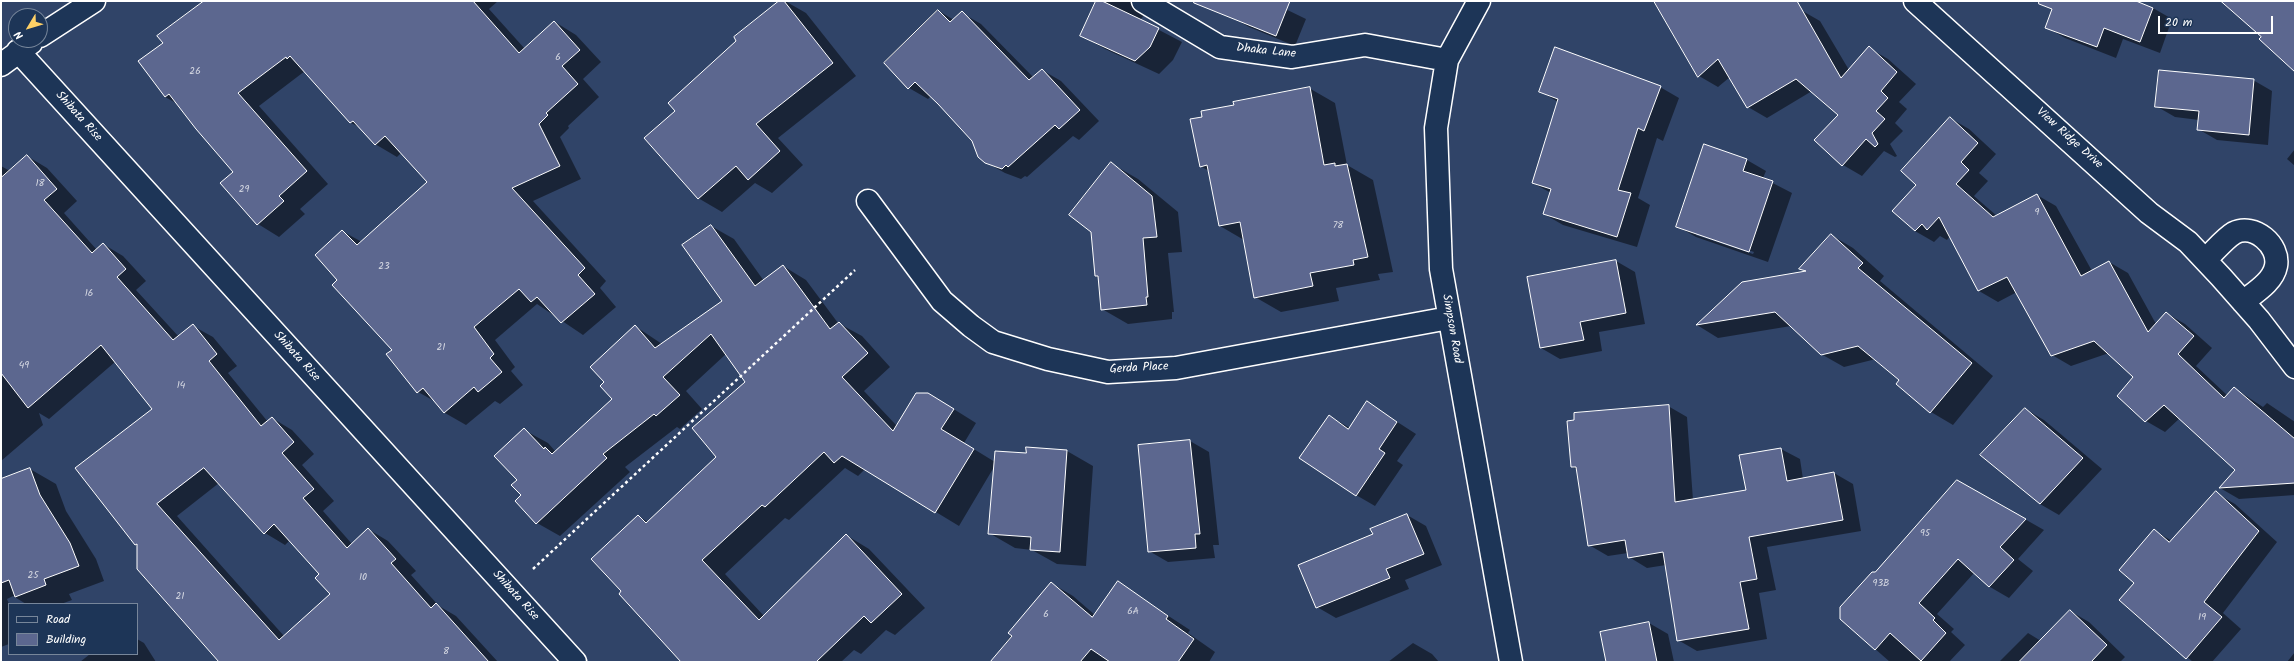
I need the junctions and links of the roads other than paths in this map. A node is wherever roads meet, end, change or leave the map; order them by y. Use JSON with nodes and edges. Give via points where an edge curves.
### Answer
{"nodes":[{"id":1,"x":94,"y":1,"type":"edge"},
{"id":2,"x":1143,"y":1,"type":"edge"},
{"id":3,"x":1479,"y":1,"type":"edge"},
{"id":4,"x":1916,"y":1,"type":"edge"},
{"id":5,"x":48,"y":31,"type":"edge"},
{"id":6,"x":23,"y":48,"type":"edge"},
{"id":7,"x":28,"y":48,"type":"edge"},
{"id":8,"x":1447,"y":60,"type":"junction"},
{"id":9,"x":1,"y":65,"type":"edge"},
{"id":10,"x":868,"y":201,"type":"dead end"},
{"id":11,"x":2205,"y":260,"type":"junction"},
{"id":12,"x":2243,"y":302,"type":"junction"},
{"id":13,"x":1449,"y":318,"type":"junction"},
{"id":14,"x":2295,"y":367,"type":"edge"},
{"id":15,"x":575,"y":662,"type":"edge"},
{"id":16,"x":1511,"y":662,"type":"edge"}],
"edges":[{"from":1,"to":5,"type":"street"},
{"from":2,"to":8,"type":"street","name":"Dhaka Lane","via":[[1220,47],[1292,57],[1366,46]]},
{"from":3,"to":8,"type":"street","name":"Simpson Road"},
{"from":4,"to":11,"type":"street","name":"View Ridge Drive","via":[[2149,213],[2188,242]]},
{"from":6,"to":9,"type":"street"},
{"from":7,"to":15,"type":"street","name":"Shibata Rise"},
{"from":8,"to":13,"type":"street","name":"Simpson Road","via":[[1436,128],[1441,269]]},
{"from":10,"to":13,"type":"street","name":"Gerda Place","via":[[942,302],[993,342],[1048,360],[1108,372],[1176,368]]},
{"from":11,"to":12,"type":"street","name":"View Ridge Drive"},
{"from":11,"to":12,"type":"street","via":[[2233,234],[2244,230],[2255,232],[2266,239],[2273,251],[2276,266],[2268,282]]},
{"from":12,"to":14,"type":"street"},
{"from":13,"to":16,"type":"street","name":"Simpson Road"}]}
